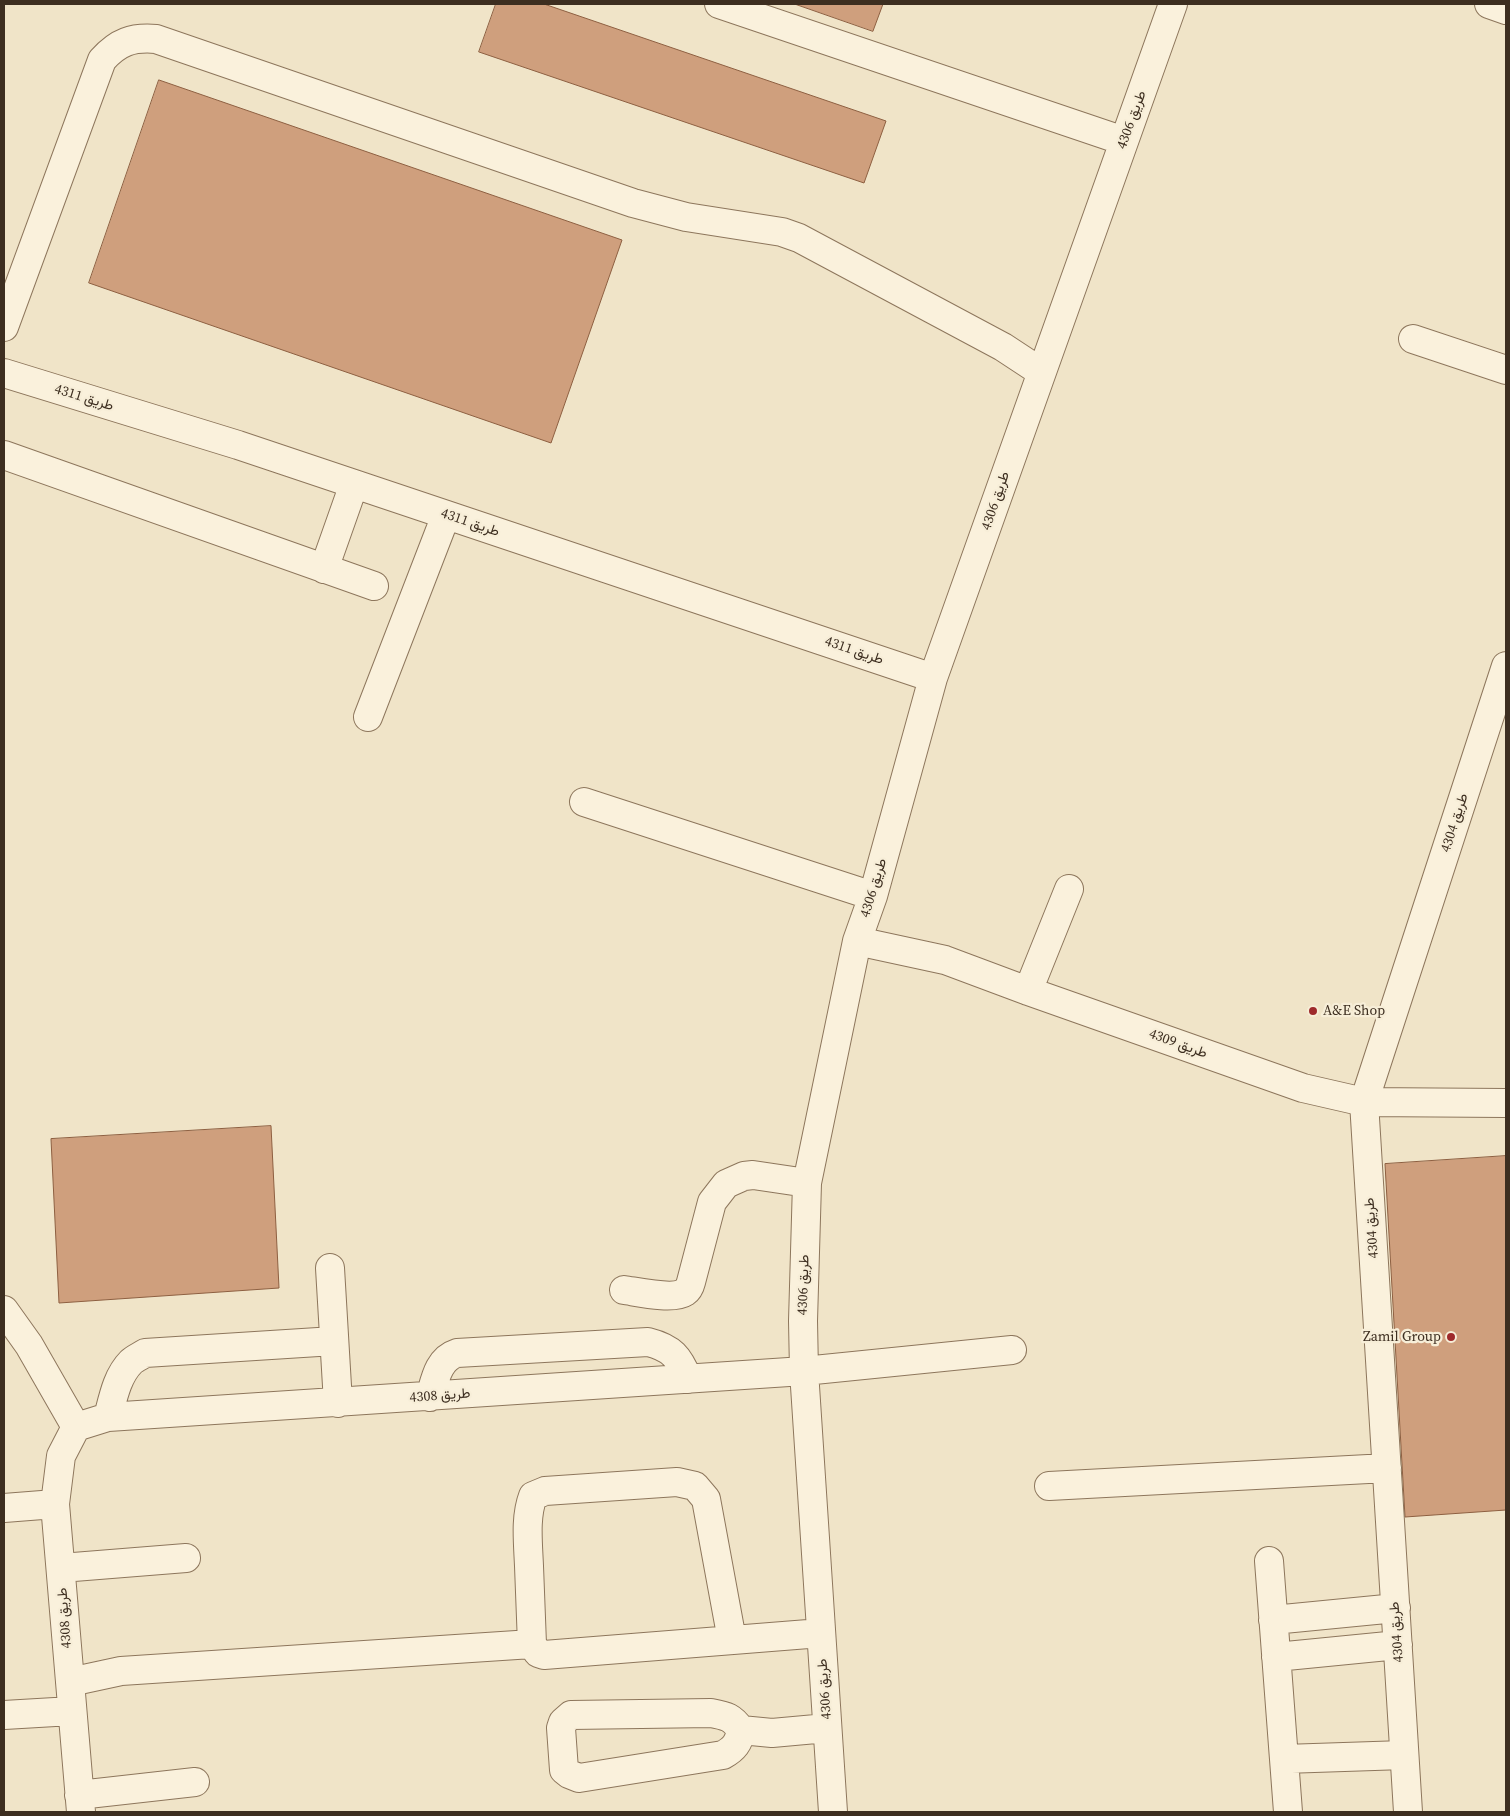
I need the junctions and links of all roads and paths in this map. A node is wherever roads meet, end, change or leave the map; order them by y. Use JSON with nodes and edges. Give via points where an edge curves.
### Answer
{"nodes":[{"id":1,"x":720,"y":4,"type":"edge"},
{"id":2,"x":1173,"y":4,"type":"edge"},
{"id":3,"x":1124,"y":141,"type":"junction"},
{"id":4,"x":4,"y":327,"type":"edge"},
{"id":5,"x":1413,"y":339,"type":"dead end"},
{"id":6,"x":1506,"y":370,"type":"edge"},
{"id":7,"x":1042,"y":372,"type":"junction"},
{"id":8,"x":4,"y":373,"type":"edge"},
{"id":9,"x":4,"y":455,"type":"edge"},
{"id":10,"x":354,"y":484,"type":"junction"},
{"id":11,"x":446,"y":515,"type":"junction"},
{"id":12,"x":324,"y":569,"type":"junction"},
{"id":13,"x":374,"y":586,"type":"dead end"},
{"id":14,"x":1506,"y":666,"type":"edge"},
{"id":15,"x":933,"y":678,"type":"junction"},
{"id":16,"x":368,"y":716,"type":"dead end"},
{"id":17,"x":584,"y":802,"type":"dead end"},
{"id":18,"x":1069,"y":889,"type":"dead end"},
{"id":19,"x":872,"y":896,"type":"junction"},
{"id":20,"x":858,"y":941,"type":"junction"},
{"id":21,"x":1028,"y":991,"type":"junction"},
{"id":22,"x":1364,"y":1102,"type":"junction"},
{"id":23,"x":1506,"y":1103,"type":"edge"},
{"id":24,"x":807,"y":1183,"type":"junction"},
{"id":25,"x":330,"y":1268,"type":"dead end"},
{"id":26,"x":624,"y":1290,"type":"dead end"},
{"id":27,"x":4,"y":1310,"type":"edge"},
{"id":28,"x":334,"y":1341,"type":"junction"},
{"id":29,"x":1012,"y":1350,"type":"dead end"},
{"id":30,"x":804,"y":1371,"type":"junction"},
{"id":31,"x":688,"y":1379,"type":"junction"},
{"id":32,"x":430,"y":1397,"type":"junction"},
{"id":33,"x":338,"y":1403,"type":"junction"},
{"id":34,"x":108,"y":1417,"type":"junction"},
{"id":35,"x":76,"y":1427,"type":"junction"},
{"id":36,"x":1387,"y":1468,"type":"junction"},
{"id":37,"x":1049,"y":1486,"type":"dead end"},
{"id":38,"x":55,"y":1504,"type":"junction"},
{"id":39,"x":4,"y":1508,"type":"edge"},
{"id":40,"x":186,"y":1558,"type":"dead end"},
{"id":41,"x":1269,"y":1561,"type":"dead end"},
{"id":42,"x":61,"y":1568,"type":"junction"},
{"id":43,"x":1396,"y":1608,"type":"junction"},
{"id":44,"x":1273,"y":1620,"type":"junction"},
{"id":45,"x":821,"y":1633,"type":"junction"},
{"id":46,"x":732,"y":1640,"type":"junction"},
{"id":47,"x":532,"y":1644,"type":"junction"},
{"id":48,"x":1398,"y":1645,"type":"junction"},
{"id":49,"x":1276,"y":1657,"type":"junction"},
{"id":50,"x":70,"y":1682,"type":"junction"},
{"id":51,"x":72,"y":1711,"type":"junction"},
{"id":52,"x":4,"y":1715,"type":"edge"},
{"id":53,"x":827,"y":1728,"type":"junction"},
{"id":54,"x":741,"y":1730,"type":"junction"},
{"id":55,"x":1404,"y":1755,"type":"junction"},
{"id":56,"x":1284,"y":1759,"type":"junction"},
{"id":57,"x":195,"y":1782,"type":"dead end"},
{"id":58,"x":80,"y":1804,"type":"edge"},
{"id":59,"x":833,"y":1812,"type":"edge"},
{"id":60,"x":1288,"y":1812,"type":"edge"},
{"id":61,"x":1408,"y":1812,"type":"edge"}],
"edges":[{"from":1,"to":3,"type":"street"},
{"from":2,"to":3,"type":"street","name":"طريق 4306"},
{"from":3,"to":7,"type":"street","name":"طريق 4306"},
{"from":4,"to":7,"type":"street","via":[[102,60],[126,41],[141,38],[156,39],[633,203],[686,217],[790,234],[1003,346]]},
{"from":5,"to":6,"type":"street"},
{"from":7,"to":15,"type":"street","name":"طريق 4306"},
{"from":8,"to":10,"type":"street","name":"طريق 4311"},
{"from":9,"to":12,"type":"street"},
{"from":10,"to":11,"type":"street","name":"طريق 4311"},
{"from":10,"to":12,"type":"street"},
{"from":11,"to":15,"type":"street","name":"طريق 4311"},
{"from":11,"to":16,"type":"street"},
{"from":12,"to":13,"type":"street"},
{"from":14,"to":22,"type":"street","name":"طريق 4304"},
{"from":15,"to":19,"type":"street","name":"طريق 4306"},
{"from":17,"to":19,"type":"street"},
{"from":18,"to":21,"type":"street"},
{"from":19,"to":20,"type":"street","name":"طريق 4306"},
{"from":20,"to":21,"type":"street","name":"طريق 4309","via":[[945,960]]},
{"from":20,"to":24,"type":"street","name":"طريق 4306"},
{"from":21,"to":22,"type":"street","name":"طريق 4309","via":[[1302,1088]]},
{"from":22,"to":23,"type":"street","name":"طريق 4309"},
{"from":22,"to":36,"type":"street","name":"طريق 4304"},
{"from":24,"to":26,"type":"street","via":[[754,1175],[726,1184],[712,1202],[691,1282],[685,1292],[655,1295]]},
{"from":24,"to":30,"type":"street","name":"طريق 4306"},
{"from":25,"to":28,"type":"street"},
{"from":27,"to":35,"type":"street","via":[[29,1344]]},
{"from":28,"to":33,"type":"street"},
{"from":28,"to":34,"type":"street","via":[[145,1353],[132,1361],[122,1375],[114,1390]]},
{"from":29,"to":30,"type":"street","name":"طريق 4308"},
{"from":30,"to":31,"type":"street","name":"طريق 4308"},
{"from":30,"to":45,"type":"street","name":"طريق 4306"},
{"from":31,"to":32,"type":"street","name":"طريق 4308"},
{"from":31,"to":32,"type":"street","via":[[675,1354],[648,1342],[457,1353],[440,1368]]},
{"from":32,"to":33,"type":"street","name":"طريق 4308"},
{"from":33,"to":34,"type":"street","name":"طريق 4308"},
{"from":34,"to":35,"type":"street","name":"طريق 4308"},
{"from":35,"to":38,"type":"street","name":"طريق 4308","via":[[61,1456]]},
{"from":36,"to":37,"type":"street"},
{"from":36,"to":43,"type":"street","name":"طريق 4304"},
{"from":38,"to":39,"type":"street"},
{"from":38,"to":42,"type":"street","name":"طريق 4308"},
{"from":40,"to":42,"type":"street"},
{"from":41,"to":44,"type":"street"},
{"from":42,"to":50,"type":"street","name":"طريق 4308"},
{"from":43,"to":44,"type":"street"},
{"from":43,"to":48,"type":"street","name":"طريق 4304"},
{"from":44,"to":49,"type":"street"},
{"from":45,"to":46,"type":"street"},
{"from":45,"to":53,"type":"street","name":"طريق 4306"},
{"from":46,"to":47,"type":"street","via":[[544,1655],[538,1653]]},
{"from":46,"to":47,"type":"street","via":[[706,1499],[695,1486],[677,1482],[545,1491],[533,1496],[528,1517]]},
{"from":47,"to":50,"type":"street","via":[[121,1671]]},
{"from":48,"to":49,"type":"street"},
{"from":48,"to":55,"type":"street","name":"طريق 4304"},
{"from":49,"to":56,"type":"street"},
{"from":50,"to":51,"type":"street","name":"طريق 4308"},
{"from":51,"to":52,"type":"street"},
{"from":51,"to":58,"type":"street","name":"طريق 4308"},
{"from":53,"to":54,"type":"street","via":[[772,1733]]},
{"from":53,"to":59,"type":"street","name":"طريق 4306"},
{"from":54,"to":54,"type":"street","via":[[734,1720],[711,1713],[571,1715],[561,1728],[564,1770],[579,1778],[723,1755],[732,1750]]},
{"from":55,"to":56,"type":"street"},
{"from":55,"to":61,"type":"street","name":"طريق 4304"},
{"from":56,"to":60,"type":"street"},
{"from":57,"to":58,"type":"street"}]}
